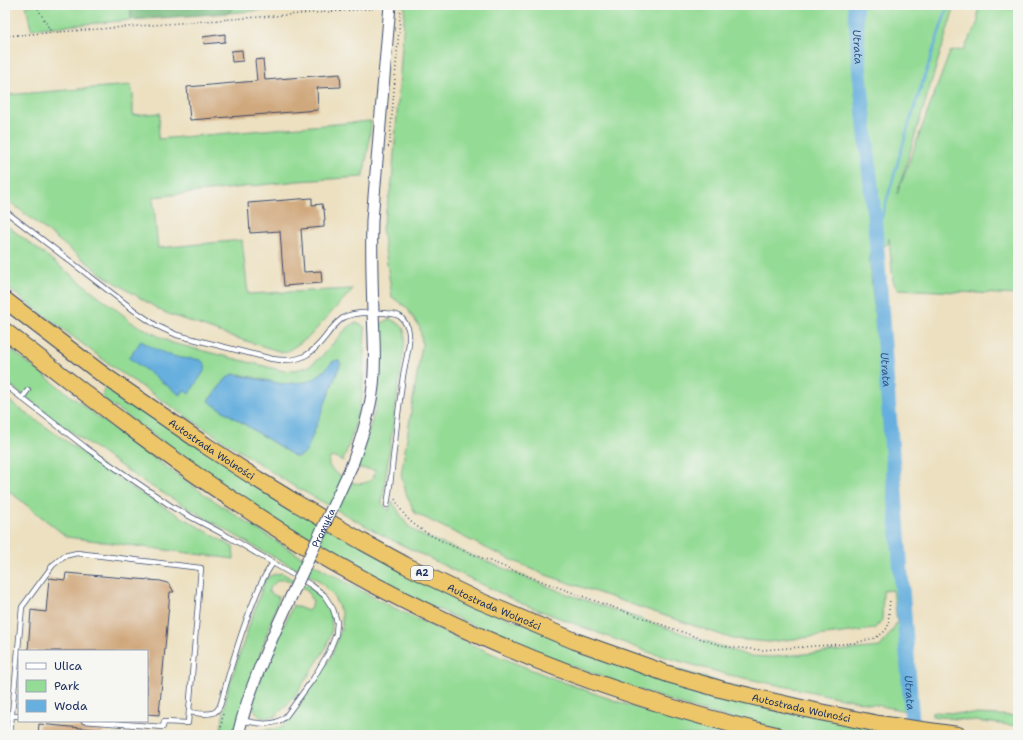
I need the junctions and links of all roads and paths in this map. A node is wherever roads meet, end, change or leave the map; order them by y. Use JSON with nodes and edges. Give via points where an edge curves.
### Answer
{"nodes":[{"id":1,"x":36,"y":5,"type":"edge"},
{"id":2,"x":401,"y":5,"type":"edge"},
{"id":3,"x":390,"y":6,"type":"edge"},
{"id":4,"x":51,"y":32,"type":"junction"},
{"id":5,"x":5,"y":36,"type":"edge"},
{"id":6,"x":388,"y":147,"type":"dead end"},
{"id":7,"x":5,"y":211,"type":"edge"},
{"id":8,"x":5,"y":300,"type":"edge"},
{"id":9,"x":373,"y":313,"type":"junction"},
{"id":10,"x":5,"y":331,"type":"edge"},
{"id":11,"x":5,"y":385,"type":"edge"},
{"id":12,"x":28,"y":390,"type":"dead end"},
{"id":13,"x":22,"y":398,"type":"junction"},
{"id":14,"x":390,"y":490,"type":"junction"},
{"id":15,"x":387,"y":505,"type":"dead end"},
{"id":16,"x":272,"y":563,"type":"junction"},
{"id":17,"x":890,"y":598,"type":"dead end"},
{"id":18,"x":18,"y":650,"type":"edge"},
{"id":19,"x":18,"y":651,"type":"edge"},
{"id":20,"x":222,"y":698,"type":"junction"},
{"id":21,"x":189,"y":712,"type":"junction"},
{"id":22,"x":12,"y":716,"type":"junction"},
{"id":23,"x":18,"y":716,"type":"edge"},
{"id":24,"x":241,"y":720,"type":"junction"},
{"id":25,"x":97,"y":722,"type":"edge"},
{"id":26,"x":5,"y":729,"type":"edge"},
{"id":27,"x":10,"y":732,"type":"edge"},
{"id":28,"x":220,"y":735,"type":"edge"},
{"id":29,"x":238,"y":735,"type":"edge"},
{"id":30,"x":776,"y":735,"type":"edge"},
{"id":31,"x":958,"y":735,"type":"edge"}],
"edges":[{"from":1,"to":4,"type":"path"},
{"from":2,"to":6,"type":"path"},
{"from":3,"to":4,"type":"path"},
{"from":3,"to":9,"type":"street","name":"Promyka","via":[[372,220]]},
{"from":4,"to":5,"type":"path"},
{"from":7,"to":9,"type":"lane","via":[[135,311],[157,326],[177,335],[272,359],[291,360],[306,356],[345,317]]},
{"from":8,"to":31,"type":"highway","name":"Autostrada Wolności","number":"A2","via":[[108,378],[256,479],[363,542],[475,599],[575,641],[668,674],[720,689],[857,719]]},
{"from":9,"to":14,"type":"lane","via":[[399,316],[405,322],[410,337]]},
{"from":9,"to":24,"type":"street","name":"Promyka","bridge":true,"via":[[372,395],[360,443],[269,646]]},
{"from":10,"to":30,"type":"highway","via":[[138,434],[241,506],[320,555],[403,600],[500,645],[615,689],[687,712]]},
{"from":11,"to":13,"type":"lane"},
{"from":12,"to":13,"type":"lane"},
{"from":13,"to":16,"type":"lane","via":[[89,450],[174,508]]},
{"from":14,"to":15,"type":"lane"},
{"from":14,"to":17,"type":"path","via":[[408,519],[437,539],[524,575],[729,647],[773,650],[855,643],[875,638],[888,627]]},
{"from":16,"to":20,"type":"lane","via":[[259,587],[245,624]]},
{"from":16,"to":24,"type":"lane","via":[[324,595],[333,609],[337,622],[336,634],[313,679],[283,719],[271,724]]},
{"from":18,"to":21,"type":"lane","via":[[22,607],[53,565],[64,556],[77,553],[201,568]]},
{"from":19,"to":22,"type":"lane"},
{"from":20,"to":21,"type":"lane","via":[[215,712]]},
{"from":20,"to":28,"type":"path","via":[[224,709]]},
{"from":21,"to":25,"type":"lane","via":[[188,723],[164,722],[163,727]]},
{"from":22,"to":23,"type":"lane"},
{"from":22,"to":27,"type":"lane"},
{"from":24,"to":29,"type":"street","name":"Promyka"},
{"from":26,"to":27,"type":"lane"}]}
